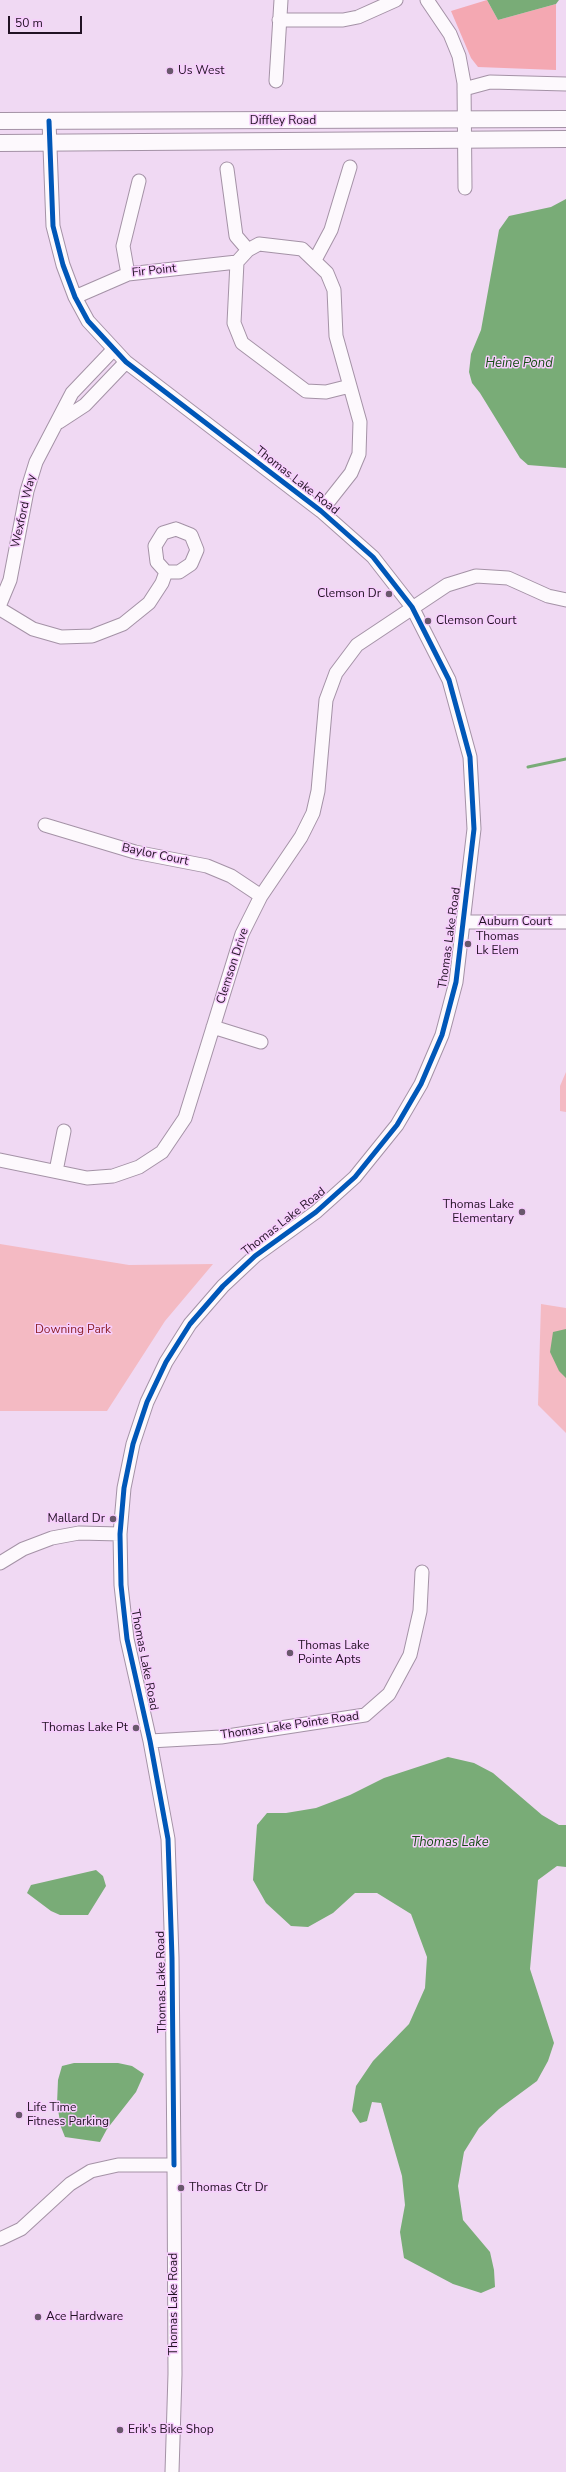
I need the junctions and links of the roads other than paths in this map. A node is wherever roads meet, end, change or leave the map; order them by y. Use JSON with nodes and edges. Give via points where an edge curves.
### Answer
{"nodes":[{"id":1,"x":281,"y":0,"type":"edge"},
{"id":2,"x":396,"y":0,"type":"edge"},
{"id":3,"x":427,"y":0,"type":"edge"},
{"id":4,"x":279,"y":20,"type":"junction"},
{"id":5,"x":276,"y":81,"type":"dead end"},
{"id":6,"x":566,"y":84,"type":"edge"},
{"id":7,"x":464,"y":89,"type":"junction"},
{"id":8,"x":566,"y":119,"type":"edge"},
{"id":9,"x":0,"y":121,"type":"edge"},
{"id":10,"x":49,"y":121,"type":"junction"},
{"id":11,"x":465,"y":129,"type":"junction"},
{"id":12,"x":566,"y":139,"type":"edge"},
{"id":13,"x":50,"y":142,"type":"junction"},
{"id":14,"x":0,"y":143,"type":"edge"},
{"id":15,"x":350,"y":167,"type":"dead end"},
{"id":16,"x":227,"y":169,"type":"dead end"},
{"id":17,"x":138,"y":181,"type":"dead end"},
{"id":18,"x":465,"y":188,"type":"dead end"},
{"id":19,"x":248,"y":250,"type":"junction"},
{"id":20,"x":316,"y":260,"type":"junction"},
{"id":21,"x":237,"y":262,"type":"junction"},
{"id":22,"x":128,"y":274,"type":"junction"},
{"id":23,"x":75,"y":296,"type":"junction"},
{"id":24,"x":113,"y":350,"type":"junction"},
{"id":25,"x":126,"y":362,"type":"junction"},
{"id":26,"x":350,"y":386,"type":"junction"},
{"id":27,"x":59,"y":422,"type":"junction"},
{"id":28,"x":321,"y":511,"type":"junction"},
{"id":29,"x":166,"y":572,"type":"dead end"},
{"id":30,"x":566,"y":600,"type":"edge"},
{"id":31,"x":0,"y":604,"type":"edge"},
{"id":32,"x":412,"y":607,"type":"junction"},
{"id":33,"x":0,"y":609,"type":"edge"},
{"id":34,"x":45,"y":825,"type":"dead end"},
{"id":35,"x":261,"y":896,"type":"junction"},
{"id":36,"x":464,"y":922,"type":"junction"},
{"id":37,"x":566,"y":922,"type":"edge"},
{"id":38,"x":213,"y":1027,"type":"junction"},
{"id":39,"x":261,"y":1042,"type":"dead end"},
{"id":40,"x":64,"y":1131,"type":"dead end"},
{"id":41,"x":0,"y":1160,"type":"edge"},
{"id":42,"x":56,"y":1171,"type":"junction"},
{"id":43,"x":120,"y":1534,"type":"junction"},
{"id":44,"x":0,"y":1563,"type":"edge"},
{"id":45,"x":422,"y":1572,"type":"dead end"},
{"id":46,"x":150,"y":1741,"type":"junction"},
{"id":47,"x":174,"y":2165,"type":"junction"},
{"id":48,"x":0,"y":2239,"type":"edge"},
{"id":49,"x":172,"y":2472,"type":"edge"}],
"edges":[{"from":1,"to":4,"type":"street"},
{"from":2,"to":4,"type":"street","via":[[358,17],[343,20]]},
{"from":3,"to":7,"type":"street","via":[[450,34],[459,56]]},
{"from":4,"to":5,"type":"street"},
{"from":6,"to":7,"type":"street","via":[[490,82]]},
{"from":7,"to":11,"type":"street"},
{"from":8,"to":11,"type":"main road","name":"Diffley Road"},
{"from":9,"to":10,"type":"main road","name":"Diffley Road"},
{"from":10,"to":11,"type":"main road","name":"Diffley Road"},
{"from":10,"to":13,"type":"street","name":"Thomas Lake Road"},
{"from":11,"to":12,"type":"main road","name":"Diffley Road"},
{"from":11,"to":13,"type":"main road","name":"Diffley Road"},
{"from":11,"to":18,"type":"street"},
{"from":13,"to":14,"type":"main road","name":"Diffley Road"},
{"from":13,"to":23,"type":"street","name":"Thomas Lake Road","via":[[53,226],[63,265]]},
{"from":15,"to":20,"type":"street","via":[[331,230]]},
{"from":16,"to":19,"type":"street","via":[[236,236]]},
{"from":17,"to":22,"type":"street","via":[[123,246]]},
{"from":19,"to":20,"type":"street","via":[[260,244],[302,249]]},
{"from":19,"to":21,"type":"street"},
{"from":20,"to":26,"type":"street","via":[[327,273],[334,290],[336,336]]},
{"from":21,"to":22,"type":"street","name":"Fir Point"},
{"from":21,"to":26,"type":"street","via":[[234,323],[242,342],[306,391],[326,392]]},
{"from":22,"to":23,"type":"street","name":"Fir Point"},
{"from":23,"to":24,"type":"street","name":"Thomas Lake Road","via":[[88,321]]},
{"from":24,"to":25,"type":"street","name":"Thomas Lake Road"},
{"from":24,"to":27,"type":"street","name":"Wexford Way","via":[[72,393]]},
{"from":25,"to":27,"type":"street","name":"Wexford Way","via":[[85,405]]},
{"from":25,"to":28,"type":"street","name":"Thomas Lake Road"},
{"from":26,"to":28,"type":"street","via":[[360,422],[359,454],[351,473]]},
{"from":27,"to":31,"type":"street","name":"Wexford Way","via":[[36,462],[27,491],[10,580]]},
{"from":28,"to":32,"type":"street","name":"Thomas Lake Road","via":[[373,557]]},
{"from":29,"to":33,"type":"street","via":[[148,604],[123,624],[92,636],[61,637],[33,628]]},
{"from":30,"to":32,"type":"street","via":[[548,596],[508,578],[476,576],[447,584]]},
{"from":32,"to":35,"type":"street","name":"Clemson Drive","via":[[357,646],[336,673],[326,700],[318,791],[313,813],[301,837]]},
{"from":32,"to":36,"type":"street","name":"Thomas Lake Road","via":[[449,680],[470,756],[474,829]]},
{"from":34,"to":35,"type":"street","name":"Baylor Court","via":[[135,852],[207,866],[231,876]]},
{"from":35,"to":38,"type":"street","name":"Clemson Drive","via":[[242,934]]},
{"from":36,"to":37,"type":"street","name":"Auburn Court"},
{"from":36,"to":43,"type":"street","name":"Thomas Lake Road","via":[[456,982],[442,1035],[421,1084],[396,1125],[372,1158],[340,1191],[316,1212],[255,1256],[222,1286],[190,1324],[166,1362],[147,1402],[133,1444],[124,1488]]},
{"from":38,"to":39,"type":"street"},
{"from":38,"to":42,"type":"street","name":"Clemson Drive","via":[[185,1118],[162,1152],[139,1168],[113,1176],[87,1178]]},
{"from":40,"to":42,"type":"street"},
{"from":41,"to":42,"type":"street","name":"Clemson Drive"},
{"from":43,"to":44,"type":"street","via":[[79,1533],[52,1538],[22,1549]]},
{"from":43,"to":46,"type":"street","name":"Thomas Lake Road","via":[[121,1585],[127,1639]]},
{"from":45,"to":46,"type":"street","name":"Thomas Lake Pointe Road","via":[[420,1611],[410,1656],[389,1694],[365,1716],[221,1737]]},
{"from":46,"to":47,"type":"street","name":"Thomas Lake Road","via":[[168,1839]]},
{"from":47,"to":48,"type":"street","via":[[118,2165],[91,2171],[70,2184],[22,2229]]},
{"from":47,"to":49,"type":"street","name":"Thomas Lake Road","via":[[175,2374]]}]}
